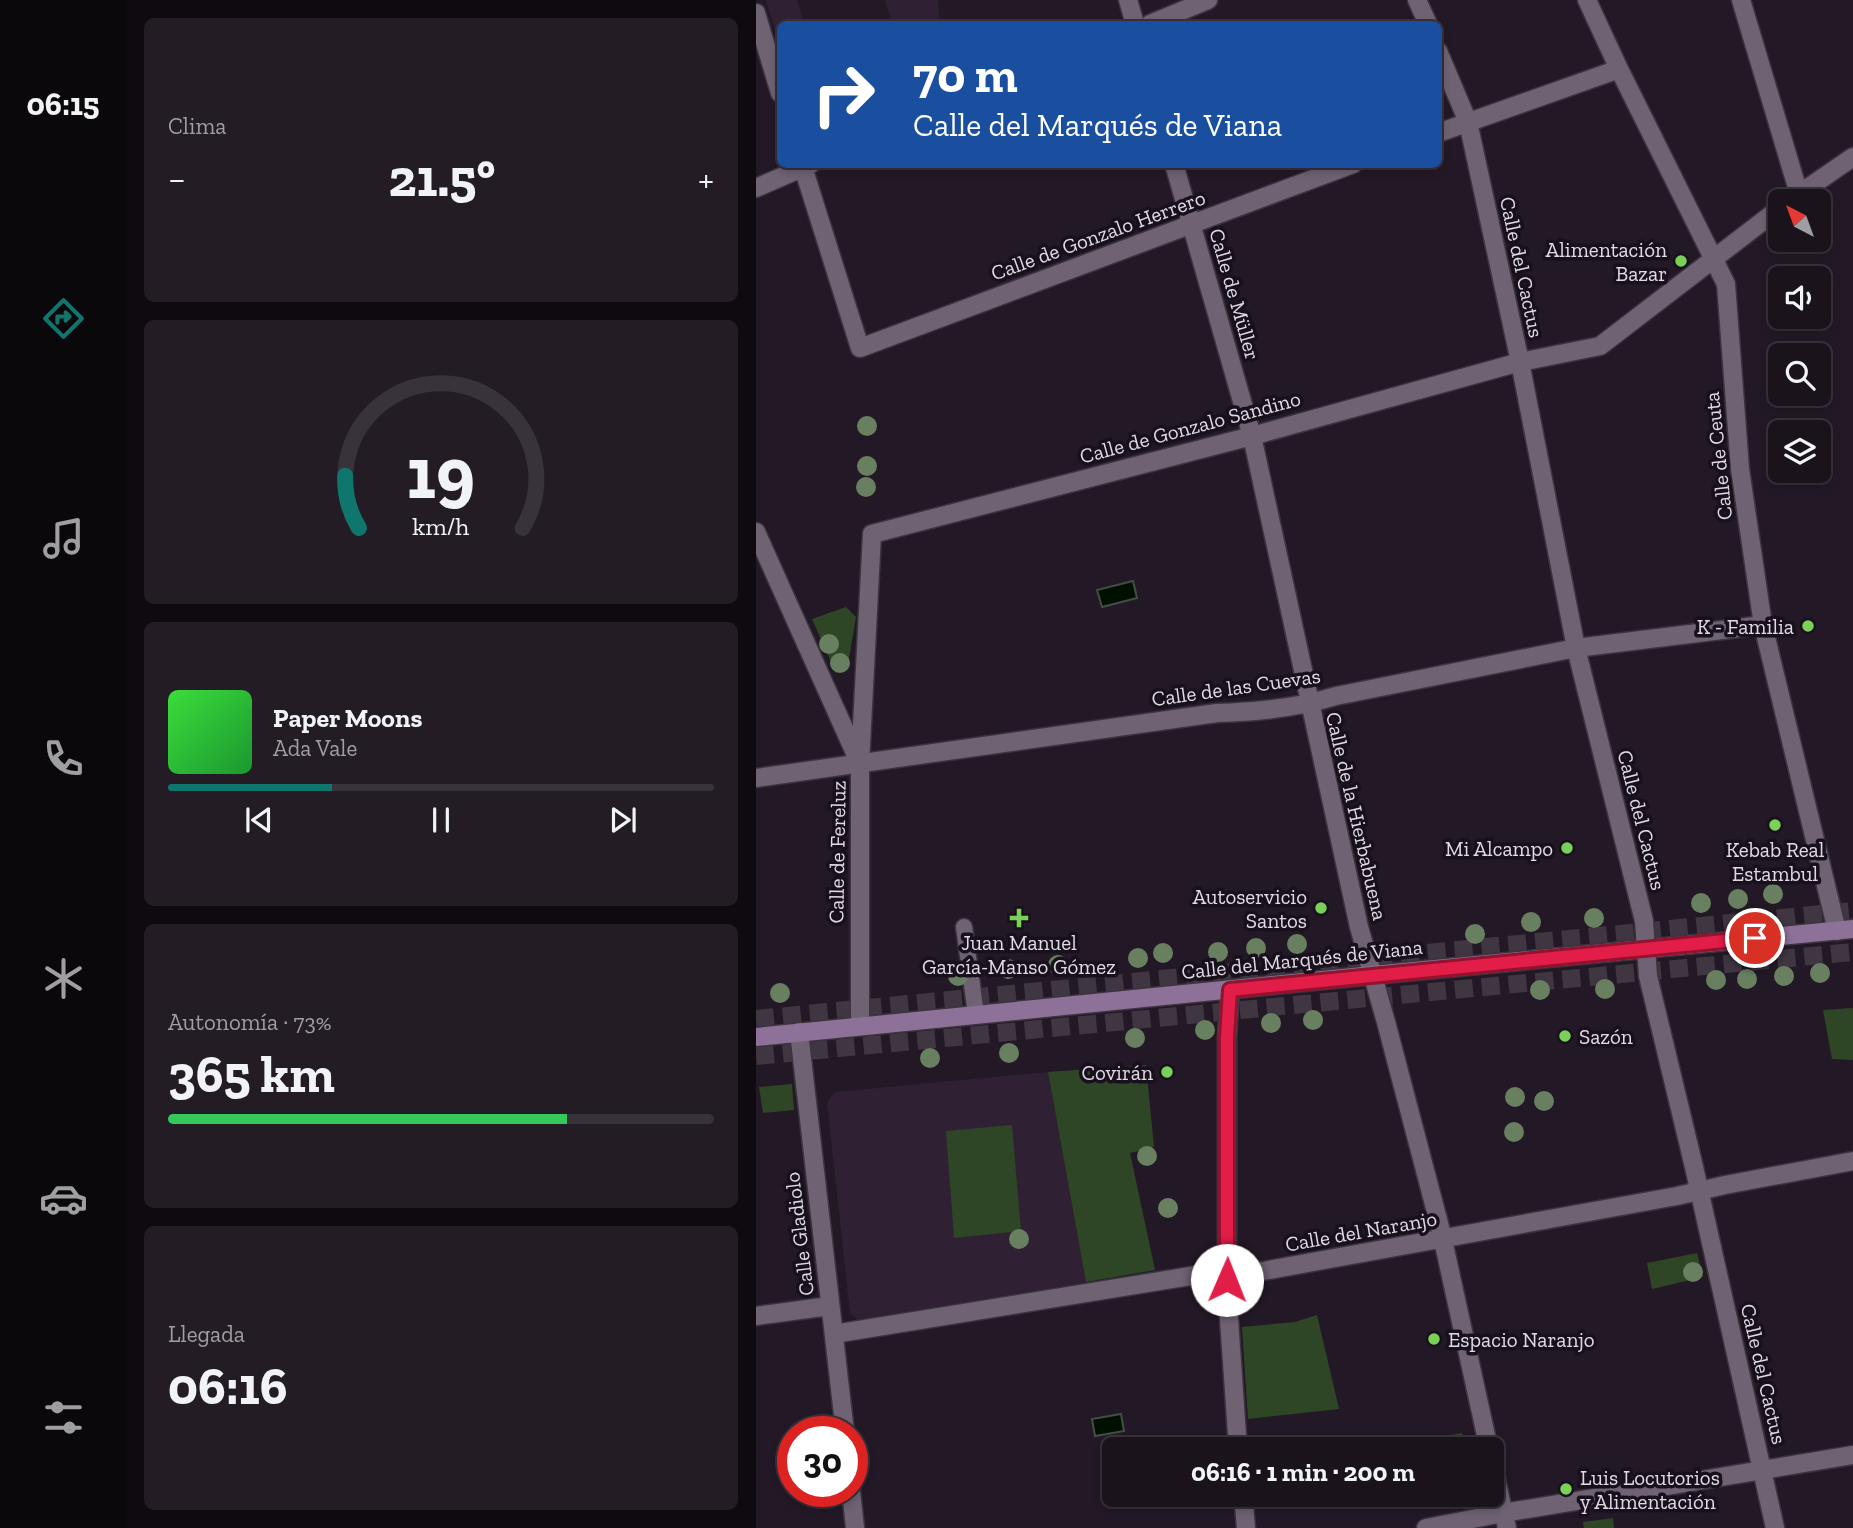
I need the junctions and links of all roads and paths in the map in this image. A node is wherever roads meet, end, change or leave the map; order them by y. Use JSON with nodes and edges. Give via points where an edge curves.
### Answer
{"nodes":[{"id":1,"x":1128,"y":0,"type":"edge"},
{"id":2,"x":1208,"y":0,"type":"edge"},
{"id":3,"x":1418,"y":0,"type":"edge"},
{"id":4,"x":1587,"y":0,"type":"edge"},
{"id":5,"x":1741,"y":0,"type":"edge"},
{"id":6,"x":756,"y":13,"type":"edge"},
{"id":7,"x":1134,"y":21,"type":"edge"},
{"id":8,"x":1157,"y":21,"type":"edge"},
{"id":9,"x":1426,"y":21,"type":"edge"},
{"id":10,"x":1442,"y":60,"type":"edge"},
{"id":11,"x":1619,"y":69,"type":"junction"},
{"id":12,"x":777,"y":83,"type":"edge"},
{"id":13,"x":1468,"y":122,"type":"junction"},
{"id":14,"x":1442,"y":132,"type":"edge"},
{"id":15,"x":1853,"y":157,"type":"edge"},
{"id":16,"x":801,"y":168,"type":"edge"},
{"id":17,"x":807,"y":168,"type":"edge"},
{"id":18,"x":1175,"y":168,"type":"edge"},
{"id":19,"x":1342,"y":168,"type":"edge"},
{"id":20,"x":756,"y":188,"type":"edge"},
{"id":21,"x":1792,"y":189,"type":"edge"},
{"id":22,"x":1807,"y":189,"type":"edge"},
{"id":23,"x":1768,"y":217,"type":"edge"},
{"id":24,"x":1191,"y":225,"type":"junction"},
{"id":25,"x":1714,"y":257,"type":"junction"},
{"id":26,"x":1520,"y":362,"type":"junction"},
{"id":27,"x":1252,"y":436,"type":"junction"},
{"id":28,"x":756,"y":532,"type":"edge"},
{"id":29,"x":1763,"y":625,"type":"junction"},
{"id":30,"x":1576,"y":648,"type":"junction"},
{"id":31,"x":1308,"y":704,"type":"junction"},
{"id":32,"x":860,"y":764,"type":"junction"},
{"id":33,"x":756,"y":778,"type":"edge"},
{"id":34,"x":964,"y":928,"type":"dead end"},
{"id":35,"x":1845,"y":930,"type":"edge"},
{"id":36,"x":1646,"y":948,"type":"junction"},
{"id":37,"x":1373,"y":975,"type":"junction"},
{"id":38,"x":1230,"y":990,"type":"junction"},
{"id":39,"x":976,"y":1014,"type":"junction"},
{"id":40,"x":860,"y":1026,"type":"junction"},
{"id":41,"x":799,"y":1032,"type":"junction"},
{"id":42,"x":756,"y":1037,"type":"edge"},
{"id":43,"x":1853,"y":1161,"type":"edge"},
{"id":44,"x":1700,"y":1191,"type":"junction"},
{"id":45,"x":1443,"y":1240,"type":"junction"},
{"id":46,"x":1227,"y":1273,"type":"junction"},
{"id":47,"x":830,"y":1306,"type":"junction"},
{"id":48,"x":756,"y":1316,"type":"edge"},
{"id":49,"x":834,"y":1334,"type":"junction"},
{"id":50,"x":843,"y":1416,"type":"edge"},
{"id":51,"x":1237,"y":1437,"type":"edge"},
{"id":52,"x":1486,"y":1437,"type":"edge"},
{"id":53,"x":1853,"y":1455,"type":"edge"},
{"id":54,"x":1762,"y":1471,"type":"junction"},
{"id":55,"x":853,"y":1507,"type":"edge"},
{"id":56,"x":1244,"y":1507,"type":"edge"},
{"id":57,"x":1505,"y":1520,"type":"edge"},
{"id":58,"x":855,"y":1528,"type":"edge"},
{"id":59,"x":1246,"y":1528,"type":"edge"},
{"id":60,"x":1426,"y":1528,"type":"edge"},
{"id":61,"x":1774,"y":1528,"type":"edge"}],
"edges":[{"from":1,"to":7,"type":"street"},
{"from":2,"to":8,"type":"street"},
{"from":3,"to":9,"type":"street"},
{"from":4,"to":11,"type":"street","name":"Calle de Ceuta"},
{"from":5,"to":21,"type":"street"},
{"from":6,"to":12,"type":"street"},
{"from":10,"to":13,"type":"street","name":"Calle del Cactus"},
{"from":11,"to":13,"type":"street"},
{"from":11,"to":25,"type":"street","name":"Calle de Ceuta"},
{"from":13,"to":14,"type":"street"},
{"from":13,"to":26,"type":"street","name":"Calle del Cactus"},
{"from":15,"to":22,"type":"street"},
{"from":16,"to":20,"type":"street"},
{"from":17,"to":24,"type":"street","name":"Calle de Gonzalo Herrero","via":[[860,348]]},
{"from":18,"to":24,"type":"street","name":"Calle de Müller"},
{"from":19,"to":24,"type":"street","name":"Calle de Gonzalo Herrero"},
{"from":23,"to":25,"type":"street","name":"Calle de Gonzalo Sandino"},
{"from":24,"to":27,"type":"street","name":"Calle de Müller"},
{"from":25,"to":26,"type":"street","name":"Calle de Gonzalo Sandino","via":[[1600,346]]},
{"from":25,"to":29,"type":"street","name":"Calle de Ceuta","via":[[1726,284],[1740,469]]},
{"from":26,"to":27,"type":"street","name":"Calle de Gonzalo Sandino"},
{"from":26,"to":30,"type":"street","name":"Calle del Cactus"},
{"from":27,"to":31,"type":"street","name":"Calle de la Hierbabuena","via":[[1307,681]]},
{"from":27,"to":32,"type":"street","name":"Calle de Gonzalo Sandino","via":[[872,534]]},
{"from":28,"to":32,"type":"street","name":"Calle de Fereluz"},
{"from":29,"to":30,"type":"street","name":"Calle de las Cuevas"},
{"from":29,"to":35,"type":"street","name":"Calle de Ceuta"},
{"from":30,"to":31,"type":"street","name":"Calle de las Cuevas"},
{"from":30,"to":36,"type":"street","name":"Calle del Cactus"},
{"from":31,"to":32,"type":"street","name":"Calle de las Cuevas"},
{"from":31,"to":37,"type":"street","name":"Calle de la Hierbabuena"},
{"from":32,"to":33,"type":"street","name":"Calle de las Cuevas"},
{"from":32,"to":40,"type":"street","name":"Calle de Fereluz"},
{"from":34,"to":39,"type":"lane"},
{"from":35,"to":36,"type":"street","name":"Calle del Marqués de Viana"},
{"from":36,"to":37,"type":"street","name":"Calle del Marqués de Viana"},
{"from":36,"to":44,"type":"street","name":"Calle del Cactus","via":[[1648,976]]},
{"from":37,"to":38,"type":"street","name":"Calle del Marqués de Viana"},
{"from":37,"to":45,"type":"street","name":"Calle de la Hierbabuena"},
{"from":38,"to":39,"type":"street","name":"Calle del Marqués de Viana"},
{"from":38,"to":46,"type":"street"},
{"from":39,"to":40,"type":"street","name":"Calle del Marqués de Viana"},
{"from":40,"to":41,"type":"street","name":"Calle del Marqués de Viana"},
{"from":41,"to":42,"type":"street","name":"Calle del Marqués de Viana"},
{"from":41,"to":47,"type":"street","name":"Calle Gladiolo"},
{"from":43,"to":44,"type":"street","name":"Calle del Naranjo"},
{"from":44,"to":45,"type":"street","name":"Calle del Naranjo"},
{"from":44,"to":54,"type":"street","name":"Calle del Cactus"},
{"from":45,"to":46,"type":"street","name":"Calle del Naranjo","via":[[1252,1273]]},
{"from":45,"to":52,"type":"street","name":"Calle de la Hierbabuena"},
{"from":46,"to":49,"type":"street","name":"Calle del Naranjo"},
{"from":46,"to":51,"type":"street"},
{"from":47,"to":48,"type":"street"},
{"from":47,"to":49,"type":"street","name":"Calle Gladiolo"},
{"from":49,"to":50,"type":"street","name":"Calle Gladiolo"},
{"from":53,"to":54,"type":"street"},
{"from":54,"to":57,"type":"street"},
{"from":54,"to":61,"type":"street","name":"Calle del Cactus"},
{"from":55,"to":58,"type":"street"},
{"from":56,"to":59,"type":"street"},
{"from":57,"to":60,"type":"street"}]}
